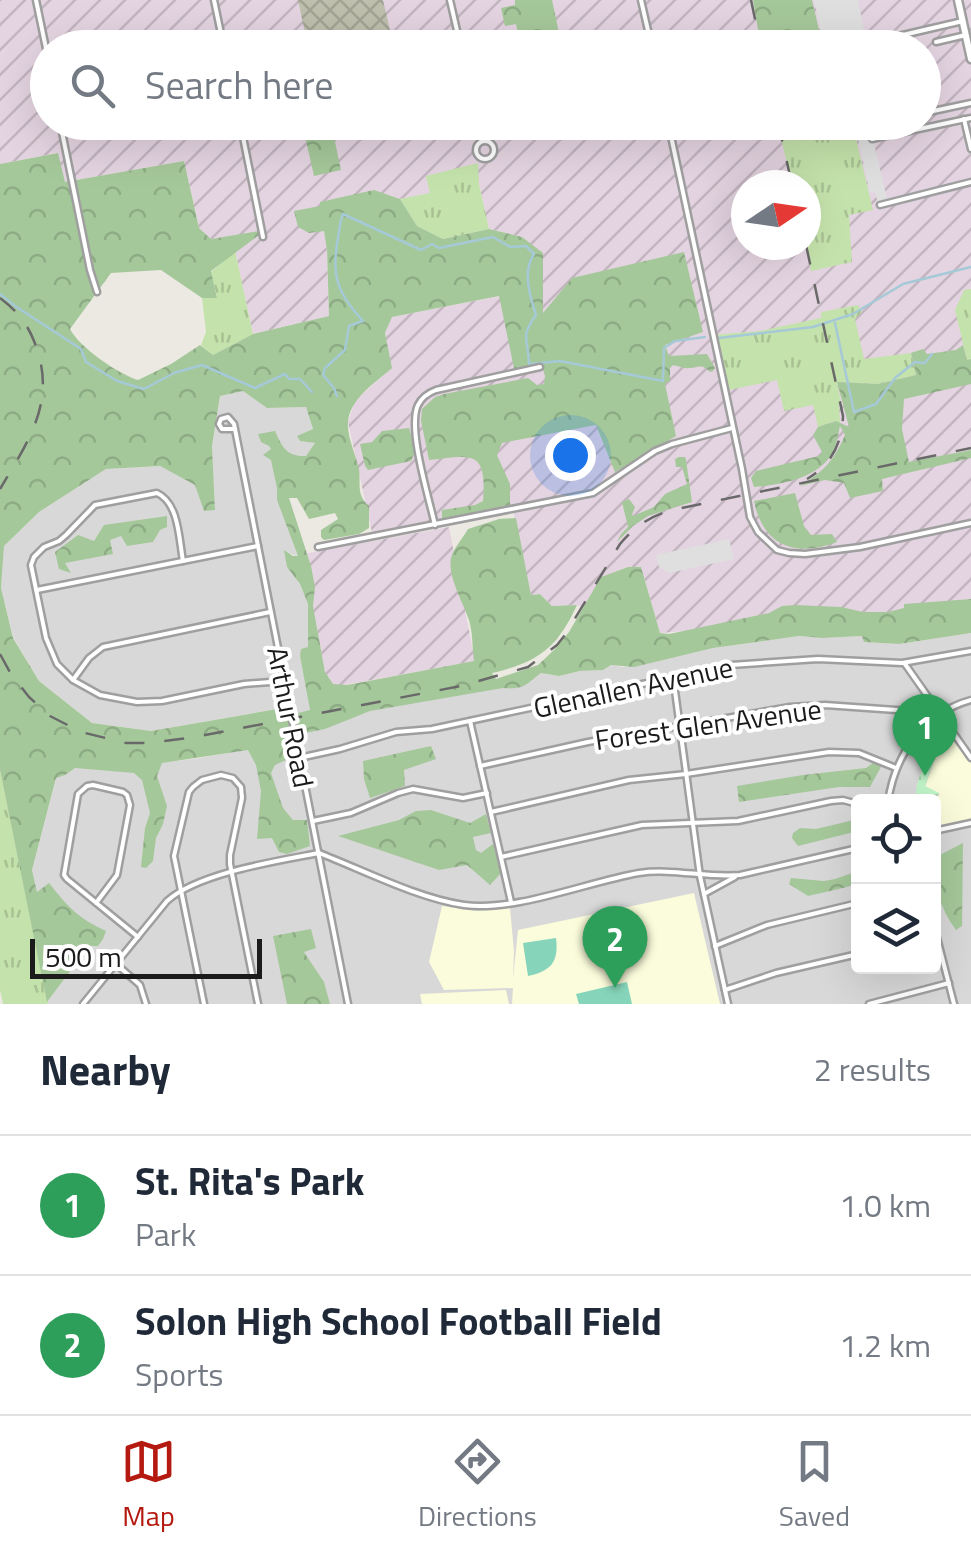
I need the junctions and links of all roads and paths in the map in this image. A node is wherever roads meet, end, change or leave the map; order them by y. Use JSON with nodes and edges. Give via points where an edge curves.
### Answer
{"nodes":[{"id":1,"x":36,"y":0,"type":"edge"},
{"id":2,"x":214,"y":0,"type":"edge"},
{"id":3,"x":450,"y":0,"type":"edge"},
{"id":4,"x":641,"y":0,"type":"edge"},
{"id":5,"x":958,"y":0,"type":"edge"},
{"id":6,"x":963,"y":21,"type":"junction"},
{"id":7,"x":42,"y":30,"type":"edge"},
{"id":8,"x":220,"y":30,"type":"edge"},
{"id":9,"x":456,"y":30,"type":"edge"},
{"id":10,"x":648,"y":30,"type":"edge"},
{"id":11,"x":924,"y":30,"type":"edge"},
{"id":12,"x":966,"y":35,"type":"junction"},
{"id":13,"x":941,"y":41,"type":"edge"},
{"id":14,"x":971,"y":58,"type":"edge"},
{"id":15,"x":971,"y":104,"type":"edge"},
{"id":16,"x":941,"y":110,"type":"edge"},
{"id":17,"x":968,"y":119,"type":"edge"},
{"id":18,"x":941,"y":125,"type":"edge"},
{"id":19,"x":64,"y":140,"type":"edge"},
{"id":20,"x":243,"y":140,"type":"edge"},
{"id":21,"x":672,"y":140,"type":"edge"},
{"id":22,"x":971,"y":149,"type":"edge"},
{"id":23,"x":971,"y":182,"type":"edge"},
{"id":24,"x":880,"y":205,"type":"dead end"},
{"id":25,"x":262,"y":238,"type":"dead end"},
{"id":26,"x":97,"y":292,"type":"dead end"},
{"id":27,"x":540,"y":367,"type":"dead end"},
{"id":28,"x":732,"y":428,"type":"junction"},
{"id":29,"x":235,"y":429,"type":"dead end"},
{"id":30,"x":971,"y":523,"type":"edge"},
{"id":31,"x":435,"y":524,"type":"junction"},
{"id":32,"x":258,"y":546,"type":"junction"},
{"id":33,"x":318,"y":547,"type":"dead end"},
{"id":34,"x":184,"y":561,"type":"junction"},
{"id":35,"x":37,"y":590,"type":"junction"},
{"id":36,"x":271,"y":612,"type":"junction"},
{"id":37,"x":971,"y":651,"type":"edge"},
{"id":38,"x":904,"y":663,"type":"junction"},
{"id":39,"x":673,"y":676,"type":"junction"},
{"id":40,"x":74,"y":680,"type":"junction"},
{"id":41,"x":283,"y":681,"type":"junction"},
{"id":42,"x":971,"y":700,"type":"edge"},
{"id":43,"x":939,"y":713,"type":"junction"},
{"id":44,"x":470,"y":721,"type":"junction"},
{"id":45,"x":680,"y":725,"type":"junction"},
{"id":46,"x":299,"y":758,"type":"junction"},
{"id":47,"x":971,"y":758,"type":"edge"},
{"id":48,"x":480,"y":766,"type":"junction"},
{"id":49,"x":896,"y":768,"type":"junction"},
{"id":50,"x":686,"y":774,"type":"junction"},
{"id":51,"x":486,"y":793,"type":"junction"},
{"id":52,"x":890,"y":794,"type":"edge"},
{"id":53,"x":851,"y":802,"type":"edge"},
{"id":54,"x":491,"y":812,"type":"junction"},
{"id":55,"x":312,"y":821,"type":"junction"},
{"id":56,"x":971,"y":823,"type":"edge"},
{"id":57,"x":692,"y":824,"type":"junction"},
{"id":58,"x":941,"y":829,"type":"edge"},
{"id":59,"x":851,"y":850,"type":"edge"},
{"id":60,"x":319,"y":853,"type":"junction"},
{"id":61,"x":502,"y":857,"type":"junction"},
{"id":62,"x":337,"y":861,"type":"junction"},
{"id":63,"x":232,"y":872,"type":"junction"},
{"id":64,"x":322,"y":874,"type":"junction"},
{"id":65,"x":740,"y":875,"type":"junction"},
{"id":66,"x":700,"y":876,"type":"junction"},
{"id":67,"x":181,"y":890,"type":"junction"},
{"id":68,"x":703,"y":894,"type":"junction"},
{"id":69,"x":96,"y":903,"type":"junction"},
{"id":70,"x":512,"y":903,"type":"junction"},
{"id":71,"x":851,"y":904,"type":"edge"},
{"id":72,"x":138,"y":936,"type":"junction"},
{"id":73,"x":715,"y":946,"type":"junction"},
{"id":74,"x":941,"y":953,"type":"edge"},
{"id":75,"x":851,"y":956,"type":"edge"},
{"id":76,"x":116,"y":964,"type":"junction"},
{"id":77,"x":949,"y":983,"type":"junction"},
{"id":78,"x":725,"y":990,"type":"junction"},
{"id":79,"x":83,"y":1004,"type":"edge"},
{"id":80,"x":146,"y":1004,"type":"edge"},
{"id":81,"x":204,"y":1004,"type":"edge"},
{"id":82,"x":256,"y":1004,"type":"edge"},
{"id":83,"x":348,"y":1004,"type":"edge"},
{"id":84,"x":728,"y":1004,"type":"edge"},
{"id":85,"x":869,"y":1004,"type":"edge"},
{"id":86,"x":954,"y":1004,"type":"edge"}],
"edges":[{"from":1,"to":7,"type":"street"},
{"from":2,"to":8,"type":"street"},
{"from":3,"to":9,"type":"street"},
{"from":4,"to":10,"type":"street"},
{"from":5,"to":6,"type":"street"},
{"from":6,"to":11,"type":"street"},
{"from":6,"to":12,"type":"street"},
{"from":12,"to":13,"type":"street"},
{"from":12,"to":14,"type":"street"},
{"from":15,"to":16,"type":"street"},
{"from":17,"to":18,"type":"street"},
{"from":17,"to":22,"type":"street"},
{"from":19,"to":26,"type":"street"},
{"from":20,"to":25,"type":"street"},
{"from":21,"to":28,"type":"street"},
{"from":23,"to":24,"type":"street"},
{"from":27,"to":31,"type":"street","via":[[436,390],[417,407],[414,430]]},
{"from":28,"to":30,"type":"street","via":[[750,517],[774,547],[789,553],[860,547]]},
{"from":28,"to":31,"type":"street","via":[[650,453],[593,493]]},
{"from":29,"to":32,"type":"street","name":"Arthur Road"},
{"from":31,"to":33,"type":"street"},
{"from":32,"to":34,"type":"street"},
{"from":32,"to":36,"type":"street","name":"Arthur Road"},
{"from":34,"to":35,"type":"street"},
{"from":34,"to":35,"type":"street","via":[[171,504],[156,493],[130,496],[95,506],[59,541],[38,551],[31,566]]},
{"from":35,"to":40,"type":"street","via":[[50,653]]},
{"from":36,"to":40,"type":"street","via":[[102,647]]},
{"from":36,"to":41,"type":"street","name":"Arthur Road"},
{"from":37,"to":38,"type":"street","name":"Glenallen Avenue"},
{"from":38,"to":39,"type":"street","name":"Glenallen Avenue","via":[[771,661]]},
{"from":38,"to":43,"type":"street"},
{"from":39,"to":44,"type":"street","name":"Glenallen Avenue"},
{"from":39,"to":45,"type":"street"},
{"from":40,"to":41,"type":"street","via":[[110,698],[149,703]]},
{"from":41,"to":46,"type":"street","name":"Arthur Road"},
{"from":42,"to":43,"type":"street"},
{"from":43,"to":45,"type":"street","name":"Forest Glen Avenue","via":[[809,706]]},
{"from":43,"to":47,"type":"street"},
{"from":43,"to":49,"type":"street"},
{"from":44,"to":46,"type":"street","name":"Glenallen Avenue"},
{"from":44,"to":48,"type":"street"},
{"from":45,"to":48,"type":"street","name":"Forest Glen Avenue"},
{"from":45,"to":50,"type":"street"},
{"from":46,"to":55,"type":"street","name":"Arthur Road"},
{"from":48,"to":51,"type":"street"},
{"from":49,"to":50,"type":"street","via":[[840,752]]},
{"from":49,"to":52,"type":"street"},
{"from":50,"to":54,"type":"street","via":[[629,780]]},
{"from":50,"to":57,"type":"street"},
{"from":51,"to":54,"type":"street"},
{"from":51,"to":55,"type":"street","via":[[463,798],[413,789]]},
{"from":53,"to":57,"type":"street"},
{"from":54,"to":61,"type":"street"},
{"from":55,"to":60,"type":"street","name":"Arthur Road"},
{"from":56,"to":58,"type":"street"},
{"from":57,"to":61,"type":"street","via":[[642,826]]},
{"from":57,"to":66,"type":"street"},
{"from":59,"to":65,"type":"street"},
{"from":60,"to":62,"type":"street"},
{"from":60,"to":63,"type":"street"},
{"from":60,"to":64,"type":"street","name":"Arthur Road"},
{"from":61,"to":70,"type":"street"},
{"from":62,"to":64,"type":"street","via":[[327,862]]},
{"from":62,"to":70,"type":"street","via":[[451,902]]},
{"from":63,"to":67,"type":"street"},
{"from":63,"to":67,"type":"street","via":[[242,792],[238,782],[221,775],[188,792],[174,856]]},
{"from":63,"to":82,"type":"street"},
{"from":64,"to":83,"type":"street","name":"Arthur Road"},
{"from":65,"to":66,"type":"street"},
{"from":65,"to":68,"type":"street"},
{"from":66,"to":68,"type":"street"},
{"from":66,"to":70,"type":"street","via":[[640,873]]},
{"from":67,"to":72,"type":"street"},
{"from":67,"to":81,"type":"street"},
{"from":68,"to":73,"type":"street"},
{"from":69,"to":69,"type":"street","via":[[116,875],[130,805],[123,792],[93,785],[78,794],[63,870]]},
{"from":69,"to":72,"type":"street"},
{"from":71,"to":73,"type":"street"},
{"from":72,"to":76,"type":"street"},
{"from":73,"to":78,"type":"street"},
{"from":74,"to":77,"type":"street"},
{"from":75,"to":78,"type":"street"},
{"from":76,"to":79,"type":"street"},
{"from":76,"to":80,"type":"street","via":[[140,984]]},
{"from":77,"to":85,"type":"street"},
{"from":77,"to":86,"type":"street"},
{"from":78,"to":84,"type":"street"}]}
